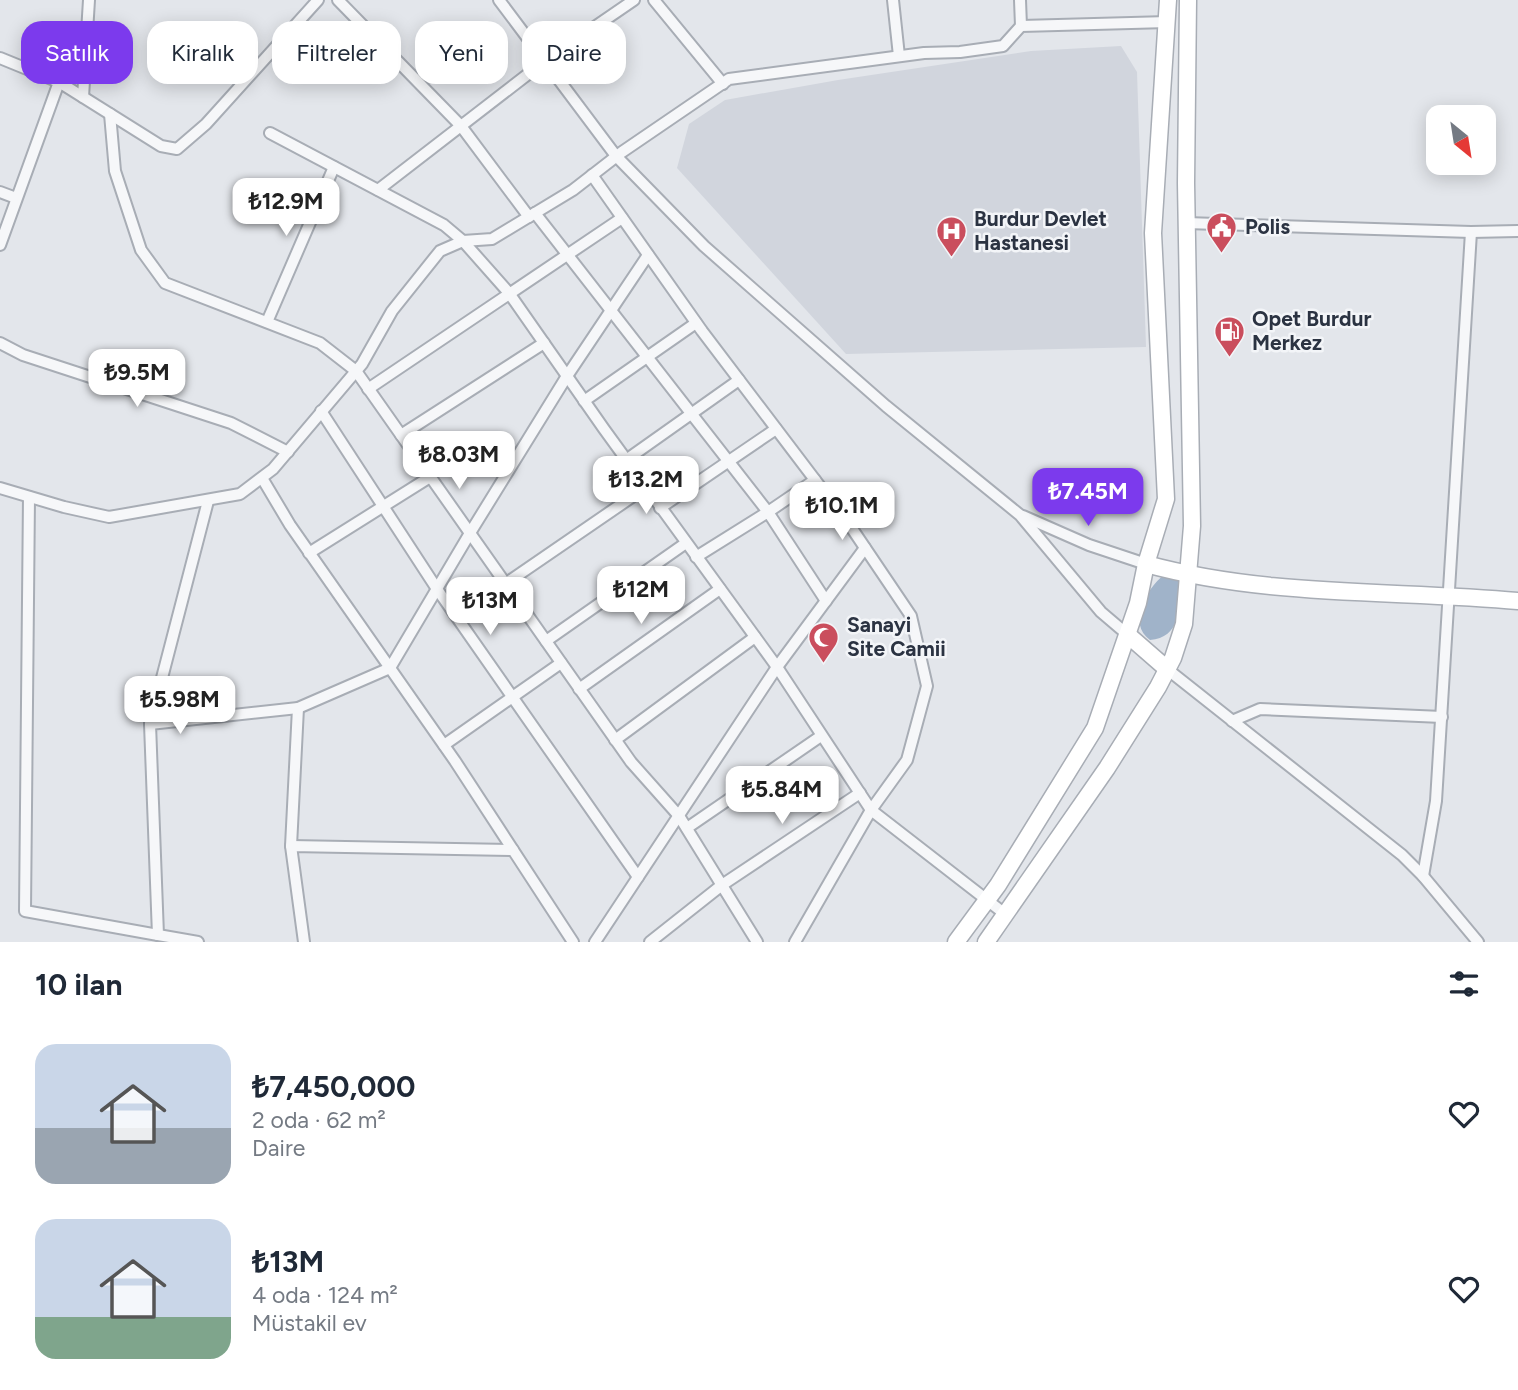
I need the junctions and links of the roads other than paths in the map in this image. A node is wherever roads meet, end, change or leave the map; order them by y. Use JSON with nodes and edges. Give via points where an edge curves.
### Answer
{"nodes":[{"id":1,"x":89,"y":0,"type":"edge"},
{"id":2,"x":318,"y":0,"type":"edge"},
{"id":3,"x":338,"y":0,"type":"edge"},
{"id":4,"x":499,"y":0,"type":"edge"},
{"id":5,"x":634,"y":0,"type":"edge"},
{"id":6,"x":654,"y":0,"type":"edge"},
{"id":7,"x":892,"y":0,"type":"edge"},
{"id":8,"x":1020,"y":0,"type":"edge"},
{"id":9,"x":1168,"y":0,"type":"edge"},
{"id":10,"x":1188,"y":0,"type":"edge"},
{"id":11,"x":603,"y":21,"type":"edge"},
{"id":12,"x":1168,"y":22,"type":"junction"},
{"id":13,"x":1021,"y":26,"type":"junction"},
{"id":14,"x":522,"y":30,"type":"edge"},
{"id":15,"x":900,"y":56,"type":"junction"},
{"id":16,"x":0,"y":58,"type":"edge"},
{"id":17,"x":21,"y":67,"type":"edge"},
{"id":18,"x":522,"y":79,"type":"edge"},
{"id":19,"x":58,"y":84,"type":"edge"},
{"id":20,"x":62,"y":84,"type":"edge"},
{"id":21,"x":562,"y":84,"type":"edge"},
{"id":22,"x":723,"y":84,"type":"junction"},
{"id":23,"x":83,"y":97,"type":"junction"},
{"id":24,"x":110,"y":114,"type":"junction"},
{"id":25,"x":461,"y":126,"type":"junction"},
{"id":26,"x":270,"y":133,"type":"dead end"},
{"id":27,"x":616,"y":156,"type":"junction"},
{"id":28,"x":334,"y":167,"type":"junction"},
{"id":29,"x":592,"y":175,"type":"junction"},
{"id":30,"x":378,"y":190,"type":"junction"},
{"id":31,"x":0,"y":192,"type":"edge"},
{"id":32,"x":16,"y":198,"type":"junction"},
{"id":33,"x":532,"y":215,"type":"junction"},
{"id":34,"x":622,"y":218,"type":"junction"},
{"id":35,"x":1186,"y":223,"type":"junction"},
{"id":36,"x":1518,"y":231,"type":"edge"},
{"id":37,"x":1471,"y":232,"type":"junction"},
{"id":38,"x":463,"y":241,"type":"junction"},
{"id":39,"x":0,"y":245,"type":"edge"},
{"id":40,"x":567,"y":255,"type":"junction"},
{"id":41,"x":648,"y":255,"type":"junction"},
{"id":42,"x":509,"y":293,"type":"junction"},
{"id":43,"x":611,"y":311,"type":"junction"},
{"id":44,"x":267,"y":322,"type":"junction"},
{"id":45,"x":696,"y":323,"type":"junction"},
{"id":46,"x":0,"y":343,"type":"edge"},
{"id":47,"x":544,"y":343,"type":"junction"},
{"id":48,"x":647,"y":358,"type":"junction"},
{"id":49,"x":356,"y":371,"type":"junction"},
{"id":50,"x":567,"y":376,"type":"junction"},
{"id":51,"x":739,"y":380,"type":"junction"},
{"id":52,"x":368,"y":389,"type":"junction"},
{"id":53,"x":584,"y":401,"type":"junction"},
{"id":54,"x":321,"y":411,"type":"junction"},
{"id":55,"x":691,"y":414,"type":"junction"},
{"id":56,"x":776,"y":429,"type":"junction"},
{"id":57,"x":401,"y":435,"type":"junction"},
{"id":58,"x":288,"y":452,"type":"junction"},
{"id":59,"x":626,"y":460,"type":"junction"},
{"id":60,"x":729,"y":461,"type":"junction"},
{"id":61,"x":430,"y":477,"type":"junction"},
{"id":62,"x":262,"y":478,"type":"junction"},
{"id":63,"x":815,"y":480,"type":"junction"},
{"id":64,"x":0,"y":488,"type":"edge"},
{"id":65,"x":645,"y":488,"type":"junction"},
{"id":66,"x":29,"y":497,"type":"junction"},
{"id":67,"x":208,"y":500,"type":"junction"},
{"id":68,"x":384,"y":507,"type":"junction"},
{"id":69,"x":660,"y":508,"type":"junction"},
{"id":70,"x":768,"y":512,"type":"junction"},
{"id":71,"x":1020,"y":515,"type":"junction"},
{"id":72,"x":470,"y":533,"type":"junction"},
{"id":73,"x":686,"y":543,"type":"junction"},
{"id":74,"x":865,"y":548,"type":"junction"},
{"id":75,"x":309,"y":552,"type":"junction"},
{"id":76,"x":696,"y":557,"type":"junction"},
{"id":77,"x":1146,"y":564,"type":"junction"},
{"id":78,"x":1188,"y":575,"type":"junction"},
{"id":79,"x":505,"y":584,"type":"junction"},
{"id":80,"x":437,"y":589,"type":"junction"},
{"id":81,"x":720,"y":589,"type":"junction"},
{"id":82,"x":1450,"y":595,"type":"junction"},
{"id":83,"x":826,"y":601,"type":"junction"},
{"id":84,"x":1518,"y":601,"type":"edge"},
{"id":85,"x":1128,"y":635,"type":"junction"},
{"id":86,"x":755,"y":636,"type":"junction"},
{"id":87,"x":546,"y":641,"type":"junction"},
{"id":88,"x":561,"y":663,"type":"junction"},
{"id":89,"x":777,"y":667,"type":"junction"},
{"id":90,"x":390,"y":668,"type":"junction"},
{"id":91,"x":1167,"y":669,"type":"junction"},
{"id":92,"x":579,"y":689,"type":"junction"},
{"id":93,"x":512,"y":697,"type":"junction"},
{"id":94,"x":298,"y":708,"type":"junction"},
{"id":95,"x":1442,"y":717,"type":"junction"},
{"id":96,"x":1232,"y":721,"type":"junction"},
{"id":97,"x":150,"y":724,"type":"junction"},
{"id":98,"x":821,"y":736,"type":"junction"},
{"id":99,"x":615,"y":740,"type":"junction"},
{"id":100,"x":444,"y":745,"type":"junction"},
{"id":101,"x":860,"y":793,"type":"junction"},
{"id":102,"x":871,"y":810,"type":"junction"},
{"id":103,"x":679,"y":816,"type":"junction"},
{"id":104,"x":687,"y":828,"type":"junction"},
{"id":105,"x":290,"y":846,"type":"junction"},
{"id":106,"x":513,"y":850,"type":"junction"},
{"id":107,"x":1423,"y":876,"type":"junction"},
{"id":108,"x":638,"y":877,"type":"junction"},
{"id":109,"x":722,"y":885,"type":"junction"},
{"id":110,"x":986,"y":900,"type":"junction"},
{"id":111,"x":1005,"y":914,"type":"junction"},
{"id":112,"x":158,"y":935,"type":"junction"},
{"id":113,"x":132,"y":936,"type":"edge"},
{"id":114,"x":754,"y":941,"type":"edge"},
{"id":115,"x":198,"y":942,"type":"edge"},
{"id":116,"x":304,"y":942,"type":"edge"},
{"id":117,"x":573,"y":942,"type":"edge"},
{"id":118,"x":595,"y":942,"type":"edge"},
{"id":119,"x":650,"y":942,"type":"edge"},
{"id":120,"x":795,"y":942,"type":"edge"},
{"id":121,"x":956,"y":942,"type":"edge"},
{"id":122,"x":986,"y":942,"type":"edge"},
{"id":123,"x":1478,"y":942,"type":"edge"}],
"edges":[{"from":1,"to":23,"type":"street"},
{"from":2,"to":24,"type":"street","via":[[206,124],[177,149],[161,146]]},
{"from":3,"to":25,"type":"street"},
{"from":4,"to":14,"type":"street"},
{"from":5,"to":11,"type":"street"},
{"from":6,"to":22,"type":"street"},
{"from":7,"to":15,"type":"street"},
{"from":8,"to":13,"type":"street"},
{"from":9,"to":12,"type":"main road"},
{"from":10,"to":35,"type":"main road"},
{"from":12,"to":13,"type":"street"},
{"from":12,"to":77,"type":"main road","via":[[1153,233],[1167,499]]},
{"from":13,"to":15,"type":"street","via":[[1003,46]]},
{"from":15,"to":22,"type":"street","via":[[729,79]]},
{"from":16,"to":17,"type":"street"},
{"from":18,"to":25,"type":"street"},
{"from":19,"to":32,"type":"street"},
{"from":20,"to":23,"type":"street"},
{"from":21,"to":27,"type":"street"},
{"from":22,"to":27,"type":"street"},
{"from":23,"to":24,"type":"street"},
{"from":24,"to":44,"type":"street","via":[[115,172],[141,250],[165,283]]},
{"from":25,"to":30,"type":"street"},
{"from":25,"to":33,"type":"street"},
{"from":26,"to":28,"type":"street"},
{"from":27,"to":29,"type":"street"},
{"from":27,"to":71,"type":"street","via":[[704,246],[886,407]]},
{"from":28,"to":30,"type":"street"},
{"from":28,"to":44,"type":"street"},
{"from":29,"to":33,"type":"street"},
{"from":29,"to":34,"type":"street"},
{"from":30,"to":38,"type":"street","via":[[444,225]]},
{"from":31,"to":32,"type":"street"},
{"from":32,"to":39,"type":"street"},
{"from":33,"to":38,"type":"street","via":[[492,239]]},
{"from":33,"to":40,"type":"street"},
{"from":34,"to":40,"type":"street"},
{"from":34,"to":41,"type":"street"},
{"from":35,"to":37,"type":"street"},
{"from":35,"to":78,"type":"main road","via":[[1192,485]]},
{"from":36,"to":37,"type":"street"},
{"from":37,"to":82,"type":"street"},
{"from":38,"to":42,"type":"street"},
{"from":38,"to":49,"type":"street","via":[[440,251],[426,267],[392,311]]},
{"from":40,"to":42,"type":"street"},
{"from":40,"to":43,"type":"street"},
{"from":41,"to":43,"type":"street"},
{"from":41,"to":45,"type":"street"},
{"from":42,"to":47,"type":"street"},
{"from":42,"to":52,"type":"street"},
{"from":43,"to":48,"type":"street"},
{"from":43,"to":50,"type":"street"},
{"from":44,"to":49,"type":"street","via":[[320,343]]},
{"from":45,"to":48,"type":"street"},
{"from":45,"to":51,"type":"street"},
{"from":46,"to":58,"type":"street","via":[[23,355],[231,423]]},
{"from":47,"to":50,"type":"street"},
{"from":47,"to":57,"type":"street"},
{"from":48,"to":53,"type":"street"},
{"from":48,"to":55,"type":"street"},
{"from":49,"to":52,"type":"street"},
{"from":49,"to":54,"type":"street"},
{"from":50,"to":53,"type":"street"},
{"from":50,"to":72,"type":"street"},
{"from":51,"to":55,"type":"street"},
{"from":51,"to":56,"type":"street"},
{"from":52,"to":57,"type":"street"},
{"from":53,"to":59,"type":"street"},
{"from":54,"to":58,"type":"street"},
{"from":54,"to":68,"type":"street"},
{"from":55,"to":59,"type":"street"},
{"from":55,"to":60,"type":"street"},
{"from":56,"to":60,"type":"street"},
{"from":56,"to":63,"type":"street"},
{"from":57,"to":61,"type":"street"},
{"from":58,"to":62,"type":"street"},
{"from":59,"to":65,"type":"street"},
{"from":60,"to":69,"type":"street"},
{"from":60,"to":70,"type":"street"},
{"from":61,"to":68,"type":"street"},
{"from":61,"to":72,"type":"street"},
{"from":62,"to":67,"type":"street","via":[[240,494]]},
{"from":62,"to":75,"type":"street"},
{"from":63,"to":70,"type":"street"},
{"from":63,"to":74,"type":"street"},
{"from":64,"to":66,"type":"street"},
{"from":65,"to":69,"type":"street"},
{"from":65,"to":79,"type":"street"},
{"from":66,"to":67,"type":"street","via":[[109,517]]},
{"from":66,"to":113,"type":"street","via":[[25,911]]},
{"from":67,"to":97,"type":"street"},
{"from":68,"to":75,"type":"street"},
{"from":68,"to":80,"type":"street"},
{"from":69,"to":73,"type":"street"},
{"from":70,"to":76,"type":"street"},
{"from":70,"to":83,"type":"street"},
{"from":71,"to":77,"type":"street"},
{"from":71,"to":85,"type":"street","via":[[1101,612]]},
{"from":72,"to":79,"type":"street"},
{"from":72,"to":80,"type":"street"},
{"from":73,"to":76,"type":"street"},
{"from":73,"to":87,"type":"street"},
{"from":74,"to":83,"type":"street"},
{"from":74,"to":102,"type":"street","via":[[911,616],[927,686],[907,760]]},
{"from":75,"to":90,"type":"street"},
{"from":76,"to":81,"type":"street"},
{"from":77,"to":78,"type":"main road"},
{"from":77,"to":85,"type":"main road"},
{"from":78,"to":82,"type":"main road","via":[[1279,588]]},
{"from":78,"to":91,"type":"main road","via":[[1184,624]]},
{"from":79,"to":87,"type":"street"},
{"from":80,"to":90,"type":"street"},
{"from":80,"to":93,"type":"street"},
{"from":81,"to":86,"type":"street"},
{"from":81,"to":92,"type":"street"},
{"from":82,"to":84,"type":"main road"},
{"from":82,"to":95,"type":"street"},
{"from":83,"to":89,"type":"street"},
{"from":85,"to":91,"type":"main road"},
{"from":85,"to":110,"type":"main road","via":[[1095,728]]},
{"from":86,"to":89,"type":"street"},
{"from":86,"to":99,"type":"street"},
{"from":87,"to":88,"type":"street"},
{"from":88,"to":92,"type":"street"},
{"from":88,"to":93,"type":"street"},
{"from":89,"to":98,"type":"street"},
{"from":89,"to":103,"type":"street"},
{"from":90,"to":94,"type":"street"},
{"from":90,"to":100,"type":"street"},
{"from":91,"to":96,"type":"street"},
{"from":91,"to":111,"type":"main road","via":[[1107,768]]},
{"from":92,"to":99,"type":"street"},
{"from":93,"to":100,"type":"street"},
{"from":93,"to":108,"type":"street"},
{"from":94,"to":97,"type":"street"},
{"from":94,"to":105,"type":"street"},
{"from":95,"to":96,"type":"street","via":[[1259,709]]},
{"from":95,"to":107,"type":"street","via":[[1436,801]]},
{"from":96,"to":107,"type":"street"},
{"from":97,"to":112,"type":"street"},
{"from":98,"to":101,"type":"street"},
{"from":98,"to":104,"type":"street"},
{"from":99,"to":103,"type":"street"},
{"from":100,"to":106,"type":"street"},
{"from":101,"to":102,"type":"street"},
{"from":101,"to":109,"type":"street"},
{"from":102,"to":110,"type":"street"},
{"from":102,"to":120,"type":"street"},
{"from":103,"to":104,"type":"street"},
{"from":103,"to":108,"type":"street"},
{"from":104,"to":109,"type":"street"},
{"from":105,"to":106,"type":"street"},
{"from":105,"to":116,"type":"street"},
{"from":106,"to":117,"type":"street"},
{"from":107,"to":123,"type":"street"},
{"from":108,"to":118,"type":"street"},
{"from":109,"to":114,"type":"street"},
{"from":109,"to":119,"type":"street"},
{"from":110,"to":111,"type":"street"},
{"from":110,"to":121,"type":"main road"},
{"from":111,"to":122,"type":"main road"},
{"from":112,"to":113,"type":"street"},
{"from":112,"to":115,"type":"street"}]}
